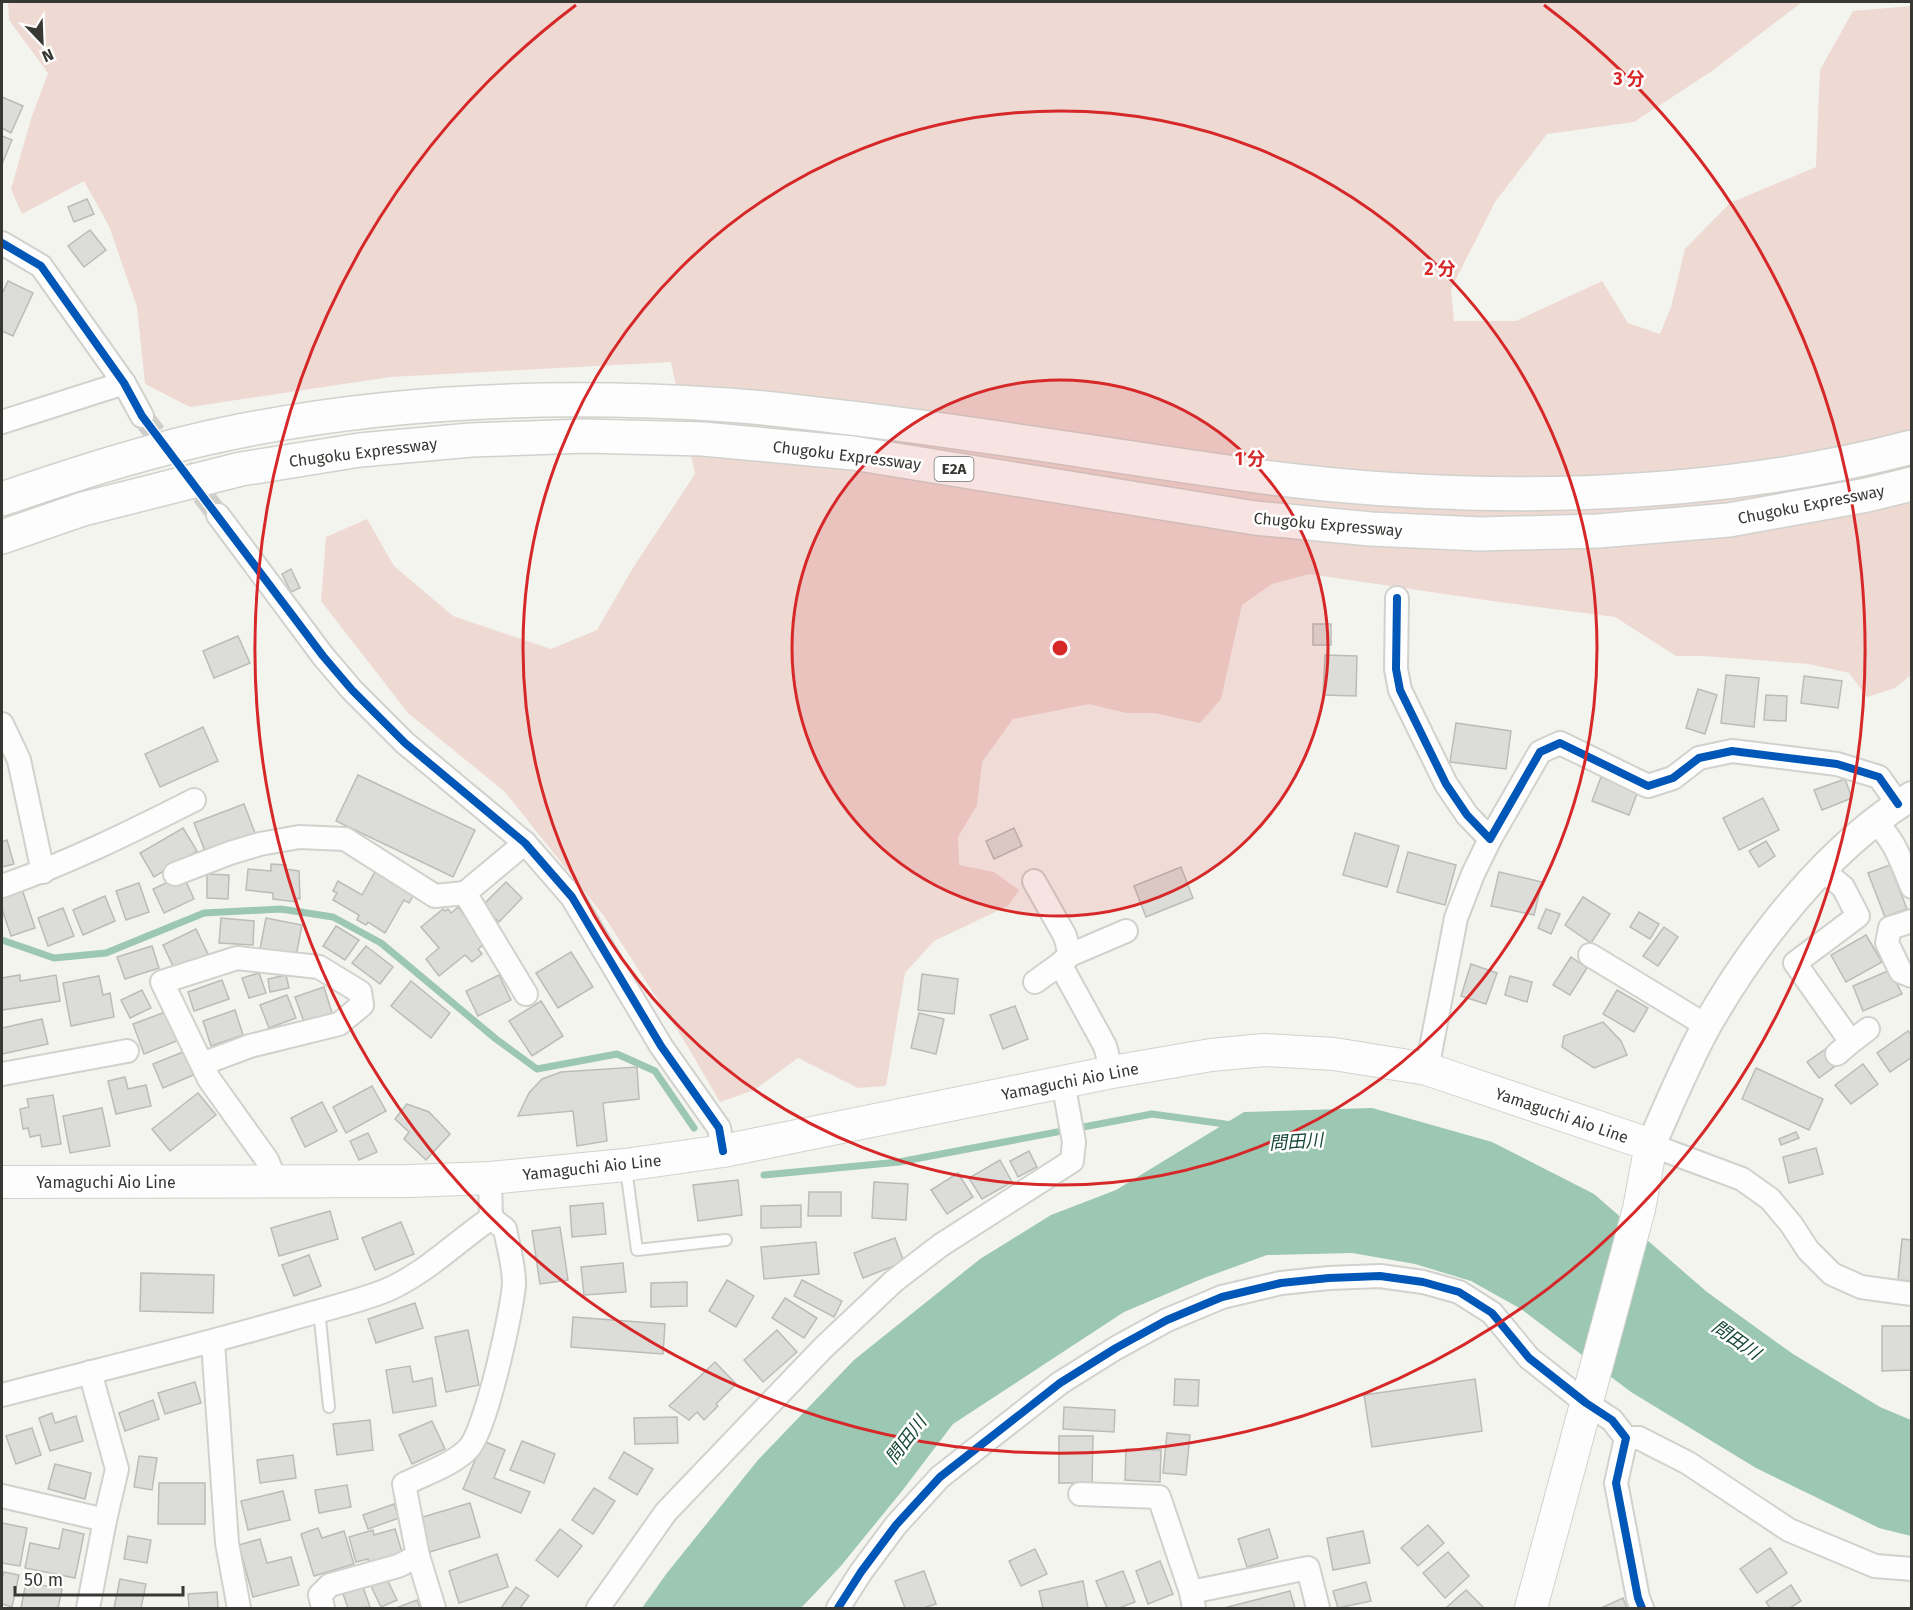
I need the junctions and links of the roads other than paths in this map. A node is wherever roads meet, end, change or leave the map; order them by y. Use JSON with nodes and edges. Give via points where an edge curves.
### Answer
{"nodes":[{"id":1,"x":2,"y":243,"type":"edge"},
{"id":2,"x":124,"y":383,"type":"junction"},
{"id":3,"x":142,"y":416,"type":"tunnel mouth"},
{"id":4,"x":2,"y":422,"type":"edge"},
{"id":5,"x":1911,"y":447,"type":"edge"},
{"id":6,"x":1911,"y":484,"type":"edge"},
{"id":7,"x":2,"y":499,"type":"edge"},
{"id":8,"x":218,"y":515,"type":"tunnel mouth"},
{"id":9,"x":2,"y":537,"type":"edge"},
{"id":10,"x":1397,"y":598,"type":"dead end"},
{"id":11,"x":2,"y":724,"type":"edge"},
{"id":12,"x":194,"y":800,"type":"dead end"},
{"id":13,"x":1905,"y":800,"type":"edge"},
{"id":14,"x":1875,"y":822,"type":"junction"},
{"id":15,"x":1490,"y":839,"type":"junction"},
{"id":16,"x":525,"y":843,"type":"junction"},
{"id":17,"x":1821,"y":869,"type":"junction"},
{"id":18,"x":43,"y":872,"type":"junction"},
{"id":19,"x":175,"y":874,"type":"dead end"},
{"id":20,"x":1034,"y":881,"type":"dead end"},
{"id":21,"x":2,"y":886,"type":"edge"},
{"id":22,"x":1911,"y":887,"type":"edge"},
{"id":23,"x":465,"y":893,"type":"junction"},
{"id":24,"x":1911,"y":921,"type":"edge"},
{"id":25,"x":1126,"y":931,"type":"dead end"},
{"id":26,"x":1590,"y":955,"type":"dead end"},
{"id":27,"x":1065,"y":960,"type":"junction"},
{"id":28,"x":1911,"y":976,"type":"edge"},
{"id":29,"x":1035,"y":982,"type":"dead end"},
{"id":30,"x":526,"y":994,"type":"dead end"},
{"id":31,"x":1707,"y":1026,"type":"junction"},
{"id":32,"x":1852,"y":1042,"type":"dead end"},
{"id":33,"x":128,"y":1051,"type":"dead end"},
{"id":34,"x":202,"y":1064,"type":"junction"},
{"id":35,"x":1427,"y":1069,"type":"junction"},
{"id":36,"x":1113,"y":1072,"type":"junction"},
{"id":37,"x":2,"y":1074,"type":"edge"},
{"id":38,"x":1063,"y":1082,"type":"junction"},
{"id":39,"x":1651,"y":1144,"type":"junction"},
{"id":40,"x":723,"y":1151,"type":"junction"},
{"id":41,"x":625,"y":1165,"type":"junction"},
{"id":42,"x":490,"y":1178,"type":"junction"},
{"id":43,"x":2,"y":1182,"type":"edge"},
{"id":44,"x":276,"y":1182,"type":"junction"},
{"id":45,"x":491,"y":1218,"type":"junction"},
{"id":46,"x":726,"y":1240,"type":"dead end"},
{"id":47,"x":1911,"y":1294,"type":"edge"},
{"id":48,"x":319,"y":1310,"type":"junction"},
{"id":49,"x":213,"y":1342,"type":"junction"},
{"id":50,"x":90,"y":1372,"type":"junction"},
{"id":51,"x":2,"y":1395,"type":"edge"},
{"id":52,"x":1588,"y":1395,"type":"junction"},
{"id":53,"x":329,"y":1407,"type":"dead end"},
{"id":54,"x":1626,"y":1438,"type":"junction"},
{"id":55,"x":1080,"y":1494,"type":"dead end"},
{"id":56,"x":2,"y":1496,"type":"edge"},
{"id":57,"x":105,"y":1520,"type":"junction"},
{"id":58,"x":418,"y":1556,"type":"junction"},
{"id":59,"x":1911,"y":1569,"type":"edge"},
{"id":60,"x":1193,"y":1600,"type":"edge"},
{"id":61,"x":88,"y":1608,"type":"edge"},
{"id":62,"x":239,"y":1608,"type":"edge"},
{"id":63,"x":323,"y":1608,"type":"edge"},
{"id":64,"x":434,"y":1608,"type":"edge"},
{"id":65,"x":598,"y":1608,"type":"edge"},
{"id":66,"x":838,"y":1608,"type":"edge"},
{"id":67,"x":1318,"y":1608,"type":"edge"},
{"id":68,"x":1531,"y":1608,"type":"edge"},
{"id":69,"x":1642,"y":1608,"type":"edge"}],
"edges":[{"from":1,"to":2,"type":"street","via":[[41,266]]},
{"from":2,"to":3,"type":"street"},
{"from":2,"to":4,"type":"street"},
{"from":5,"to":7,"type":"highway","name":"Chugoku Expressway","number":"E2A","via":[[1858,461],[1724,483],[1482,494],[1374,489],[1260,476],[888,423],[731,405],[580,398],[352,412],[233,432],[73,474]]},
{"from":6,"to":9,"type":"highway","name":"Chugoku Expressway","number":"E2A","via":[[1729,520],[1598,531],[1480,534],[1254,518],[853,453],[703,439],[584,436],[471,440],[360,450],[241,469],[83,509]]},
{"from":8,"to":16,"type":"street","via":[[352,690],[405,742]]},
{"from":10,"to":15,"type":"street","via":[[1396,669],[1400,690],[1446,784]]},
{"from":11,"to":18,"type":"street","via":[[19,760]]},
{"from":12,"to":18,"type":"street"},
{"from":13,"to":14,"type":"street"},
{"from":13,"to":15,"type":"street","via":[[1879,777],[1837,764],[1732,751],[1699,758],[1673,778],[1648,786],[1560,743],[1540,752]]},
{"from":14,"to":17,"type":"street"},
{"from":14,"to":22,"type":"street","via":[[1894,843]]},
{"from":15,"to":35,"type":"street","via":[[1456,918]]},
{"from":16,"to":23,"type":"street"},
{"from":16,"to":40,"type":"street","via":[[572,897],[661,1046],[719,1128]]},
{"from":17,"to":31,"type":"street","via":[[1740,971]]},
{"from":17,"to":32,"type":"street","via":[[1843,887],[1858,916],[1795,963]]},
{"from":18,"to":21,"type":"street"},
{"from":19,"to":23,"type":"street","via":[[260,844],[299,837],[345,839],[435,896]]},
{"from":20,"to":27,"type":"street","via":[[1065,936]]},
{"from":23,"to":30,"type":"street"},
{"from":24,"to":28,"type":"street","via":[[1890,928],[1887,943],[1901,972]]},
{"from":25,"to":27,"type":"street"},
{"from":26,"to":31,"type":"street"},
{"from":27,"to":29,"type":"street"},
{"from":27,"to":36,"type":"street"},
{"from":31,"to":39,"type":"street"},
{"from":33,"to":37,"type":"street"},
{"from":34,"to":34,"type":"street","via":[[162,982],[237,958],[319,967],[360,992],[362,1005],[339,1024],[250,1046]]},
{"from":34,"to":44,"type":"street","via":[[267,1160]]},
{"from":35,"to":36,"type":"main road","name":"Yamaguchi Aio Line","via":[[1334,1054],[1264,1050]]},
{"from":35,"to":39,"type":"main road","name":"Yamaguchi Aio Line"},
{"from":36,"to":38,"type":"main road","name":"Yamaguchi Aio Line"},
{"from":38,"to":40,"type":"main road","name":"Yamaguchi Aio Line"},
{"from":38,"to":65,"type":"street","via":[[1074,1142],[1072,1161],[941,1245],[894,1281],[823,1348],[666,1512]]},
{"from":39,"to":47,"type":"street","via":[[1742,1179],[1770,1199],[1808,1250],[1832,1274],[1861,1287]]},
{"from":39,"to":52,"type":"main road","name":"Yamaguchi Aio Line","via":[[1639,1209]]},
{"from":40,"to":41,"type":"main road","name":"Yamaguchi Aio Line"},
{"from":41,"to":42,"type":"main road","name":"Yamaguchi Aio Line"},
{"from":41,"to":46,"type":"lane","via":[[638,1250]]},
{"from":42,"to":44,"type":"main road","name":"Yamaguchi Aio Line"},
{"from":42,"to":45,"type":"street"},
{"from":43,"to":44,"type":"main road","name":"Yamaguchi Aio Line"},
{"from":45,"to":48,"type":"street","via":[[428,1268],[386,1290]]},
{"from":45,"to":58,"type":"street","via":[[505,1228],[514,1282],[507,1328],[485,1412],[470,1448],[404,1484]]},
{"from":48,"to":49,"type":"street"},
{"from":48,"to":53,"type":"lane"},
{"from":49,"to":50,"type":"street"},
{"from":49,"to":62,"type":"street","via":[[226,1543]]},
{"from":50,"to":51,"type":"street"},
{"from":50,"to":57,"type":"street","via":[[117,1469]]},
{"from":52,"to":54,"type":"street"},
{"from":52,"to":66,"type":"street","via":[[1529,1358],[1492,1313],[1460,1292],[1423,1282],[1380,1276],[1329,1278],[1281,1283],[1222,1297],[1167,1320],[1060,1383],[940,1477],[896,1524]]},
{"from":52,"to":68,"type":"main road","name":"Yamaguchi Aio Line"},
{"from":54,"to":59,"type":"street","via":[[1640,1438],[1688,1463],[1789,1530],[1875,1566]]},
{"from":54,"to":69,"type":"street","via":[[1616,1483]]},
{"from":55,"to":60,"type":"street","via":[[1159,1497]]},
{"from":56,"to":57,"type":"street"},
{"from":57,"to":61,"type":"street"},
{"from":58,"to":63,"type":"street","via":[[398,1566],[330,1585],[320,1595]]},
{"from":58,"to":64,"type":"street"},
{"from":60,"to":67,"type":"street","via":[[1308,1568]]}]}
